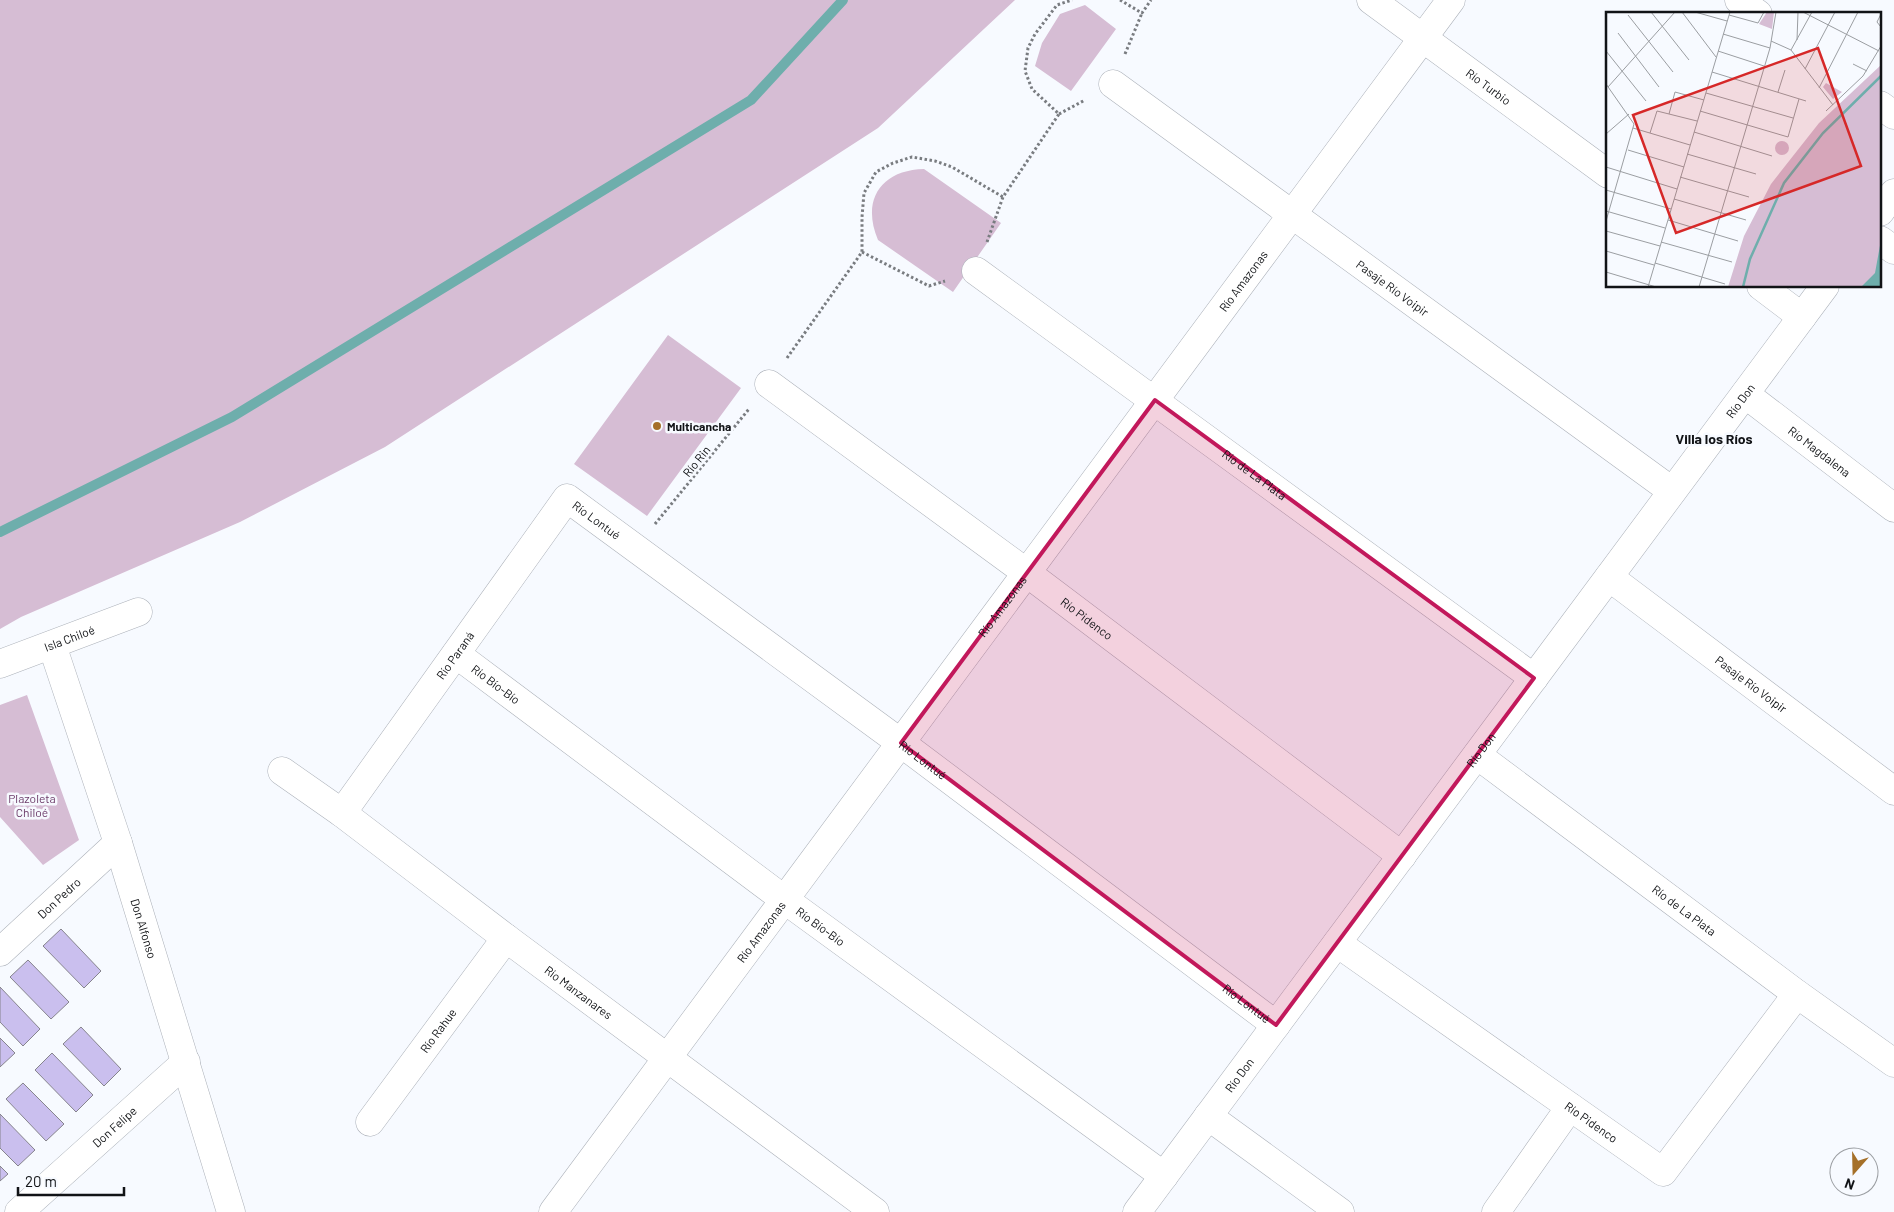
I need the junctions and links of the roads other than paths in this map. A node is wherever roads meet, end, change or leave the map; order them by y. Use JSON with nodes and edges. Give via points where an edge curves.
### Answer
{"nodes":[{"id":1,"x":1371,"y":0,"type":"edge"},
{"id":2,"x":1451,"y":0,"type":"edge"},
{"id":3,"x":1739,"y":0,"type":"edge"},
{"id":4,"x":1755,"y":12,"type":"edge"},
{"id":5,"x":1423,"y":38,"type":"junction"},
{"id":6,"x":1112,"y":84,"type":"dead end"},
{"id":7,"x":1882,"y":106,"type":"edge"},
{"id":8,"x":1894,"y":115,"type":"edge"},
{"id":9,"x":1606,"y":173,"type":"edge"},
{"id":10,"x":1894,"y":193,"type":"edge"},
{"id":11,"x":1882,"y":209,"type":"edge"},
{"id":12,"x":1292,"y":215,"type":"junction"},
{"id":13,"x":1882,"y":241,"type":"edge"},
{"id":14,"x":1894,"y":250,"type":"edge"},
{"id":15,"x":976,"y":271,"type":"road end"},
{"id":16,"x":1764,"y":288,"type":"edge"},
{"id":17,"x":1824,"y":288,"type":"edge"},
{"id":18,"x":1802,"y":317,"type":"junction"},
{"id":19,"x":769,"y":384,"type":"road end"},
{"id":20,"x":1745,"y":394,"type":"junction"},
{"id":21,"x":1155,"y":400,"type":"junction"},
{"id":22,"x":1672,"y":491,"type":"junction"},
{"id":23,"x":567,"y":498,"type":"joint"},
{"id":24,"x":1894,"y":508,"type":"edge"},
{"id":25,"x":1026,"y":573,"type":"junction"},
{"id":26,"x":1609,"y":577,"type":"junction"},
{"id":27,"x":138,"y":612,"type":"dead end"},
{"id":28,"x":52,"y":645,"type":"junction"},
{"id":29,"x":456,"y":654,"type":"junction"},
{"id":30,"x":0,"y":664,"type":"edge"},
{"id":31,"x":1534,"y":678,"type":"junction"},
{"id":32,"x":901,"y":743,"type":"junction"},
{"id":33,"x":1477,"y":755,"type":"junction"},
{"id":34,"x":282,"y":771,"type":"dead end"},
{"id":35,"x":1894,"y":791,"type":"edge"},
{"id":36,"x":342,"y":813,"type":"junction"},
{"id":37,"x":118,"y":843,"type":"junction"},
{"id":38,"x":1402,"y":856,"type":"junction"},
{"id":39,"x":785,"y":900,"type":"junction"},
{"id":40,"x":506,"y":938,"type":"junction"},
{"id":41,"x":1337,"y":943,"type":"junction"},
{"id":42,"x":0,"y":952,"type":"edge"},
{"id":43,"x":1798,"y":994,"type":"junction"},
{"id":44,"x":1276,"y":1025,"type":"junction"},
{"id":45,"x":668,"y":1058,"type":"junction"},
{"id":46,"x":186,"y":1062,"type":"junction"},
{"id":47,"x":1894,"y":1063,"type":"edge"},
{"id":48,"x":1570,"y":1107,"type":"junction"},
{"id":49,"x":1208,"y":1116,"type":"junction"},
{"id":50,"x":370,"y":1122,"type":"dead end"},
{"id":51,"x":1164,"y":1176,"type":"junction"},
{"id":52,"x":19,"y":1212,"type":"edge"},
{"id":53,"x":231,"y":1212,"type":"edge"},
{"id":54,"x":553,"y":1212,"type":"edge"},
{"id":55,"x":875,"y":1212,"type":"edge"},
{"id":56,"x":1137,"y":1212,"type":"edge"},
{"id":57,"x":1340,"y":1212,"type":"edge"},
{"id":58,"x":1496,"y":1212,"type":"edge"}],
"edges":[{"from":1,"to":5,"type":"street","name":"Río Turbio"},
{"from":2,"to":5,"type":"street","name":"Río Amazonas"},
{"from":3,"to":4,"type":"street"},
{"from":5,"to":9,"type":"street","name":"Río Turbio"},
{"from":5,"to":12,"type":"street","name":"Río Amazonas"},
{"from":6,"to":12,"type":"street","name":"Pasaje Río Voipir"},
{"from":7,"to":8,"type":"street"},
{"from":10,"to":11,"type":"street"},
{"from":12,"to":21,"type":"street","name":"Río Amazonas"},
{"from":12,"to":22,"type":"street","name":"Pasaje Río Voipir"},
{"from":13,"to":14,"type":"street"},
{"from":15,"to":21,"type":"street","name":"Río de La Plata"},
{"from":16,"to":18,"type":"street"},
{"from":17,"to":18,"type":"street","name":"Río Don"},
{"from":18,"to":20,"type":"street","name":"Río Don"},
{"from":19,"to":25,"type":"street","name":"Río Pidenco"},
{"from":20,"to":22,"type":"street","name":"Río Don"},
{"from":20,"to":24,"type":"street","name":"Río Magdalena"},
{"from":21,"to":25,"type":"street","name":"Río Amazonas"},
{"from":21,"to":31,"type":"street","name":"Río de La Plata"},
{"from":22,"to":26,"type":"street","name":"Río Don"},
{"from":23,"to":29,"type":"street","name":"Río Paraná"},
{"from":23,"to":32,"type":"street","name":"Río Lontué"},
{"from":25,"to":32,"type":"street","name":"Río Amazonas"},
{"from":25,"to":38,"type":"street","name":"Río Pidenco"},
{"from":26,"to":31,"type":"street","name":"Río Don"},
{"from":26,"to":35,"type":"street","name":"Pasaje Río Voipir"},
{"from":27,"to":28,"type":"street","name":"Isla Chiloé"},
{"from":28,"to":30,"type":"street","name":"Isla Chiloé"},
{"from":28,"to":37,"type":"street","name":"Don Alfonso"},
{"from":29,"to":36,"type":"street","name":"Río Paraná"},
{"from":29,"to":39,"type":"street","name":"Río Bío-Bío"},
{"from":31,"to":33,"type":"street","name":"Río Don"},
{"from":32,"to":39,"type":"street","name":"Río Amazonas"},
{"from":32,"to":44,"type":"street","name":"Río Lontué"},
{"from":33,"to":38,"type":"street","name":"Río Don"},
{"from":33,"to":43,"type":"street","name":"Río de La Plata"},
{"from":34,"to":36,"type":"street","name":"Río Manzanares"},
{"from":36,"to":40,"type":"street","name":"Río Manzanares"},
{"from":37,"to":42,"type":"street","name":"Don Pedro"},
{"from":37,"to":46,"type":"street","name":"Don Alfonso"},
{"from":38,"to":41,"type":"street","name":"Río Don"},
{"from":39,"to":45,"type":"street","name":"Río Amazonas"},
{"from":39,"to":51,"type":"street","name":"Río Bío-Bío"},
{"from":40,"to":45,"type":"street","name":"Río Manzanares"},
{"from":40,"to":50,"type":"street","name":"Río Rahue"},
{"from":41,"to":44,"type":"street","name":"Río Don"},
{"from":41,"to":48,"type":"street","name":"Río Pidenco"},
{"from":43,"to":47,"type":"street","name":"Río de La Plata"},
{"from":43,"to":48,"type":"street","name":"Río Pidenco","via":[[1663,1172]]},
{"from":44,"to":49,"type":"street","name":"Río Don"},
{"from":45,"to":54,"type":"street","name":"Río Amazonas"},
{"from":45,"to":55,"type":"street","name":"Río Manzanares"},
{"from":46,"to":52,"type":"street","name":"Don Felipe"},
{"from":46,"to":53,"type":"street","name":"Don Alfonso"},
{"from":48,"to":58,"type":"street"},
{"from":49,"to":51,"type":"street","name":"Río Don"},
{"from":49,"to":57,"type":"street"},
{"from":51,"to":56,"type":"street","name":"Río Don"}]}
